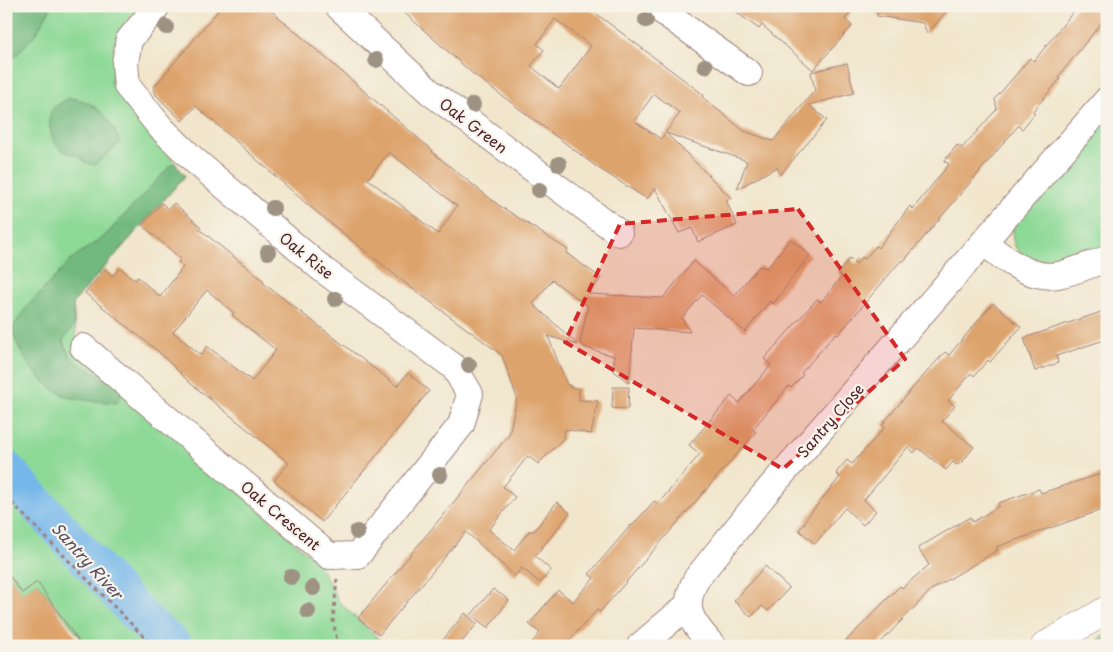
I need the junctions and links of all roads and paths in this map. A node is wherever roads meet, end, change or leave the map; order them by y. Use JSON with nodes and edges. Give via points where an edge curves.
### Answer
{"nodes":[{"id":1,"x":157,"y":6,"type":"edge"},
{"id":2,"x":338,"y":6,"type":"edge"},
{"id":3,"x":655,"y":6,"type":"edge"},
{"id":4,"x":749,"y":73,"type":"dead end"},
{"id":5,"x":1107,"y":100,"type":"edge"},
{"id":6,"x":619,"y":233,"type":"dead end"},
{"id":7,"x":985,"y":243,"type":"junction"},
{"id":8,"x":1107,"y":259,"type":"edge"},
{"id":9,"x":83,"y":348,"type":"dead end"},
{"id":10,"x":6,"y":497,"type":"edge"},
{"id":11,"x":343,"y":557,"type":"junction"},
{"id":12,"x":688,"y":605,"type":"junction"},
{"id":13,"x":1107,"y":610,"type":"edge"},
{"id":14,"x":154,"y":646,"type":"edge"},
{"id":15,"x":338,"y":646,"type":"edge"},
{"id":16,"x":640,"y":646,"type":"edge"},
{"id":17,"x":713,"y":646,"type":"edge"},
{"id":18,"x":1045,"y":646,"type":"edge"}],
"edges":[{"from":1,"to":11,"type":"street","name":"Oak Rise","via":[[129,40],[124,63],[127,86],[161,128],[194,160],[322,269],[454,367],[470,394],[461,425],[358,555]]},
{"from":2,"to":6,"type":"street","name":"Oak Green","via":[[430,92]]},
{"from":3,"to":4,"type":"street"},
{"from":5,"to":7,"type":"street","name":"Santry Close"},
{"from":7,"to":8,"type":"street","via":[[1026,271],[1056,275]]},
{"from":7,"to":12,"type":"street","name":"Santry Close","via":[[721,548],[697,578],[689,592]]},
{"from":9,"to":11,"type":"street","name":"Oak Crescent","via":[[329,556]]},
{"from":10,"to":14,"type":"path"},
{"from":11,"to":15,"type":"path","via":[[335,585],[333,611]]},
{"from":12,"to":16,"type":"street"},
{"from":12,"to":17,"type":"street","via":[[698,629]]},
{"from":13,"to":18,"type":"main road"}]}
